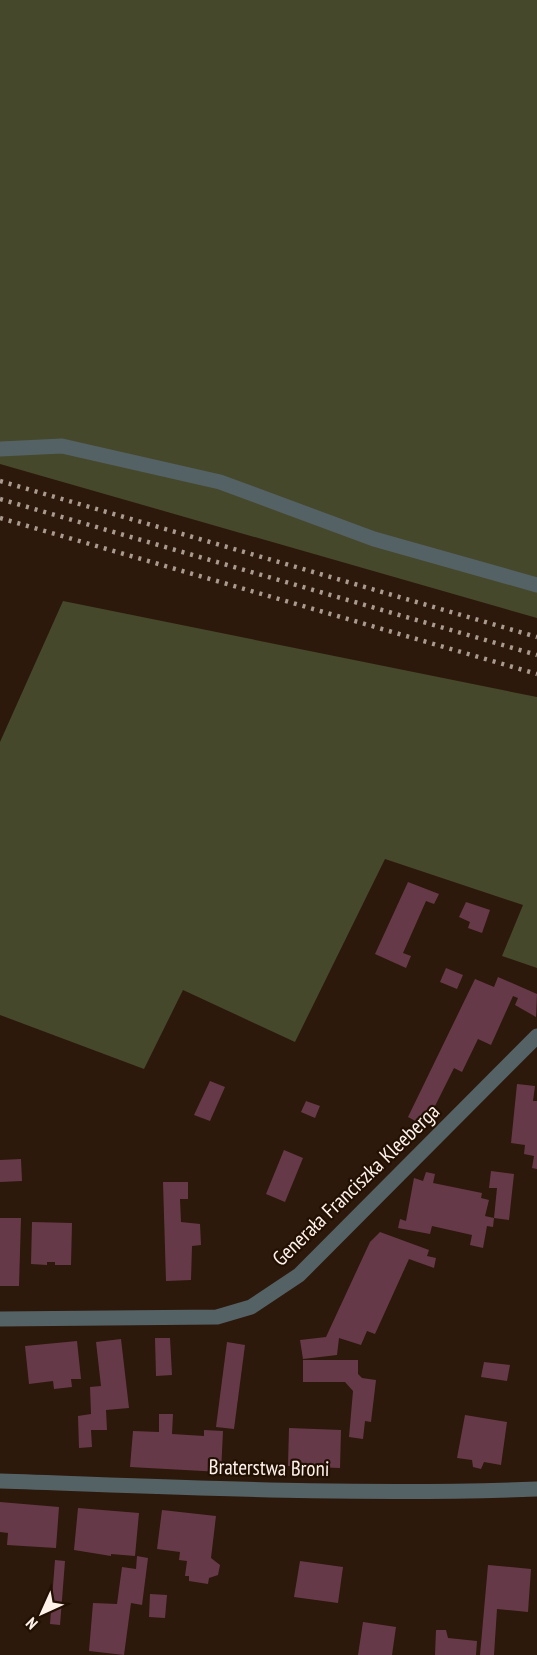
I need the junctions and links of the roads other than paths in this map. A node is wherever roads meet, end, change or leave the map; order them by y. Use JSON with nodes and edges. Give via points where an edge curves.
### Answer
{"nodes":[{"id":1,"x":0,"y":449,"type":"edge"},
{"id":2,"x":537,"y":585,"type":"edge"},
{"id":3,"x":537,"y":1036,"type":"edge"},
{"id":4,"x":0,"y":1319,"type":"edge"},
{"id":5,"x":0,"y":1481,"type":"edge"},
{"id":6,"x":537,"y":1489,"type":"edge"}],
"edges":[{"from":1,"to":2,"type":"street","via":[[62,446],[220,482],[374,539]]},
{"from":3,"to":4,"type":"street","name":"Generała Franciszka Kleeberga","via":[[299,1275],[252,1307],[217,1317]]},
{"from":5,"to":6,"type":"street","name":"Braterstwa Broni","via":[[252,1490]]}]}
